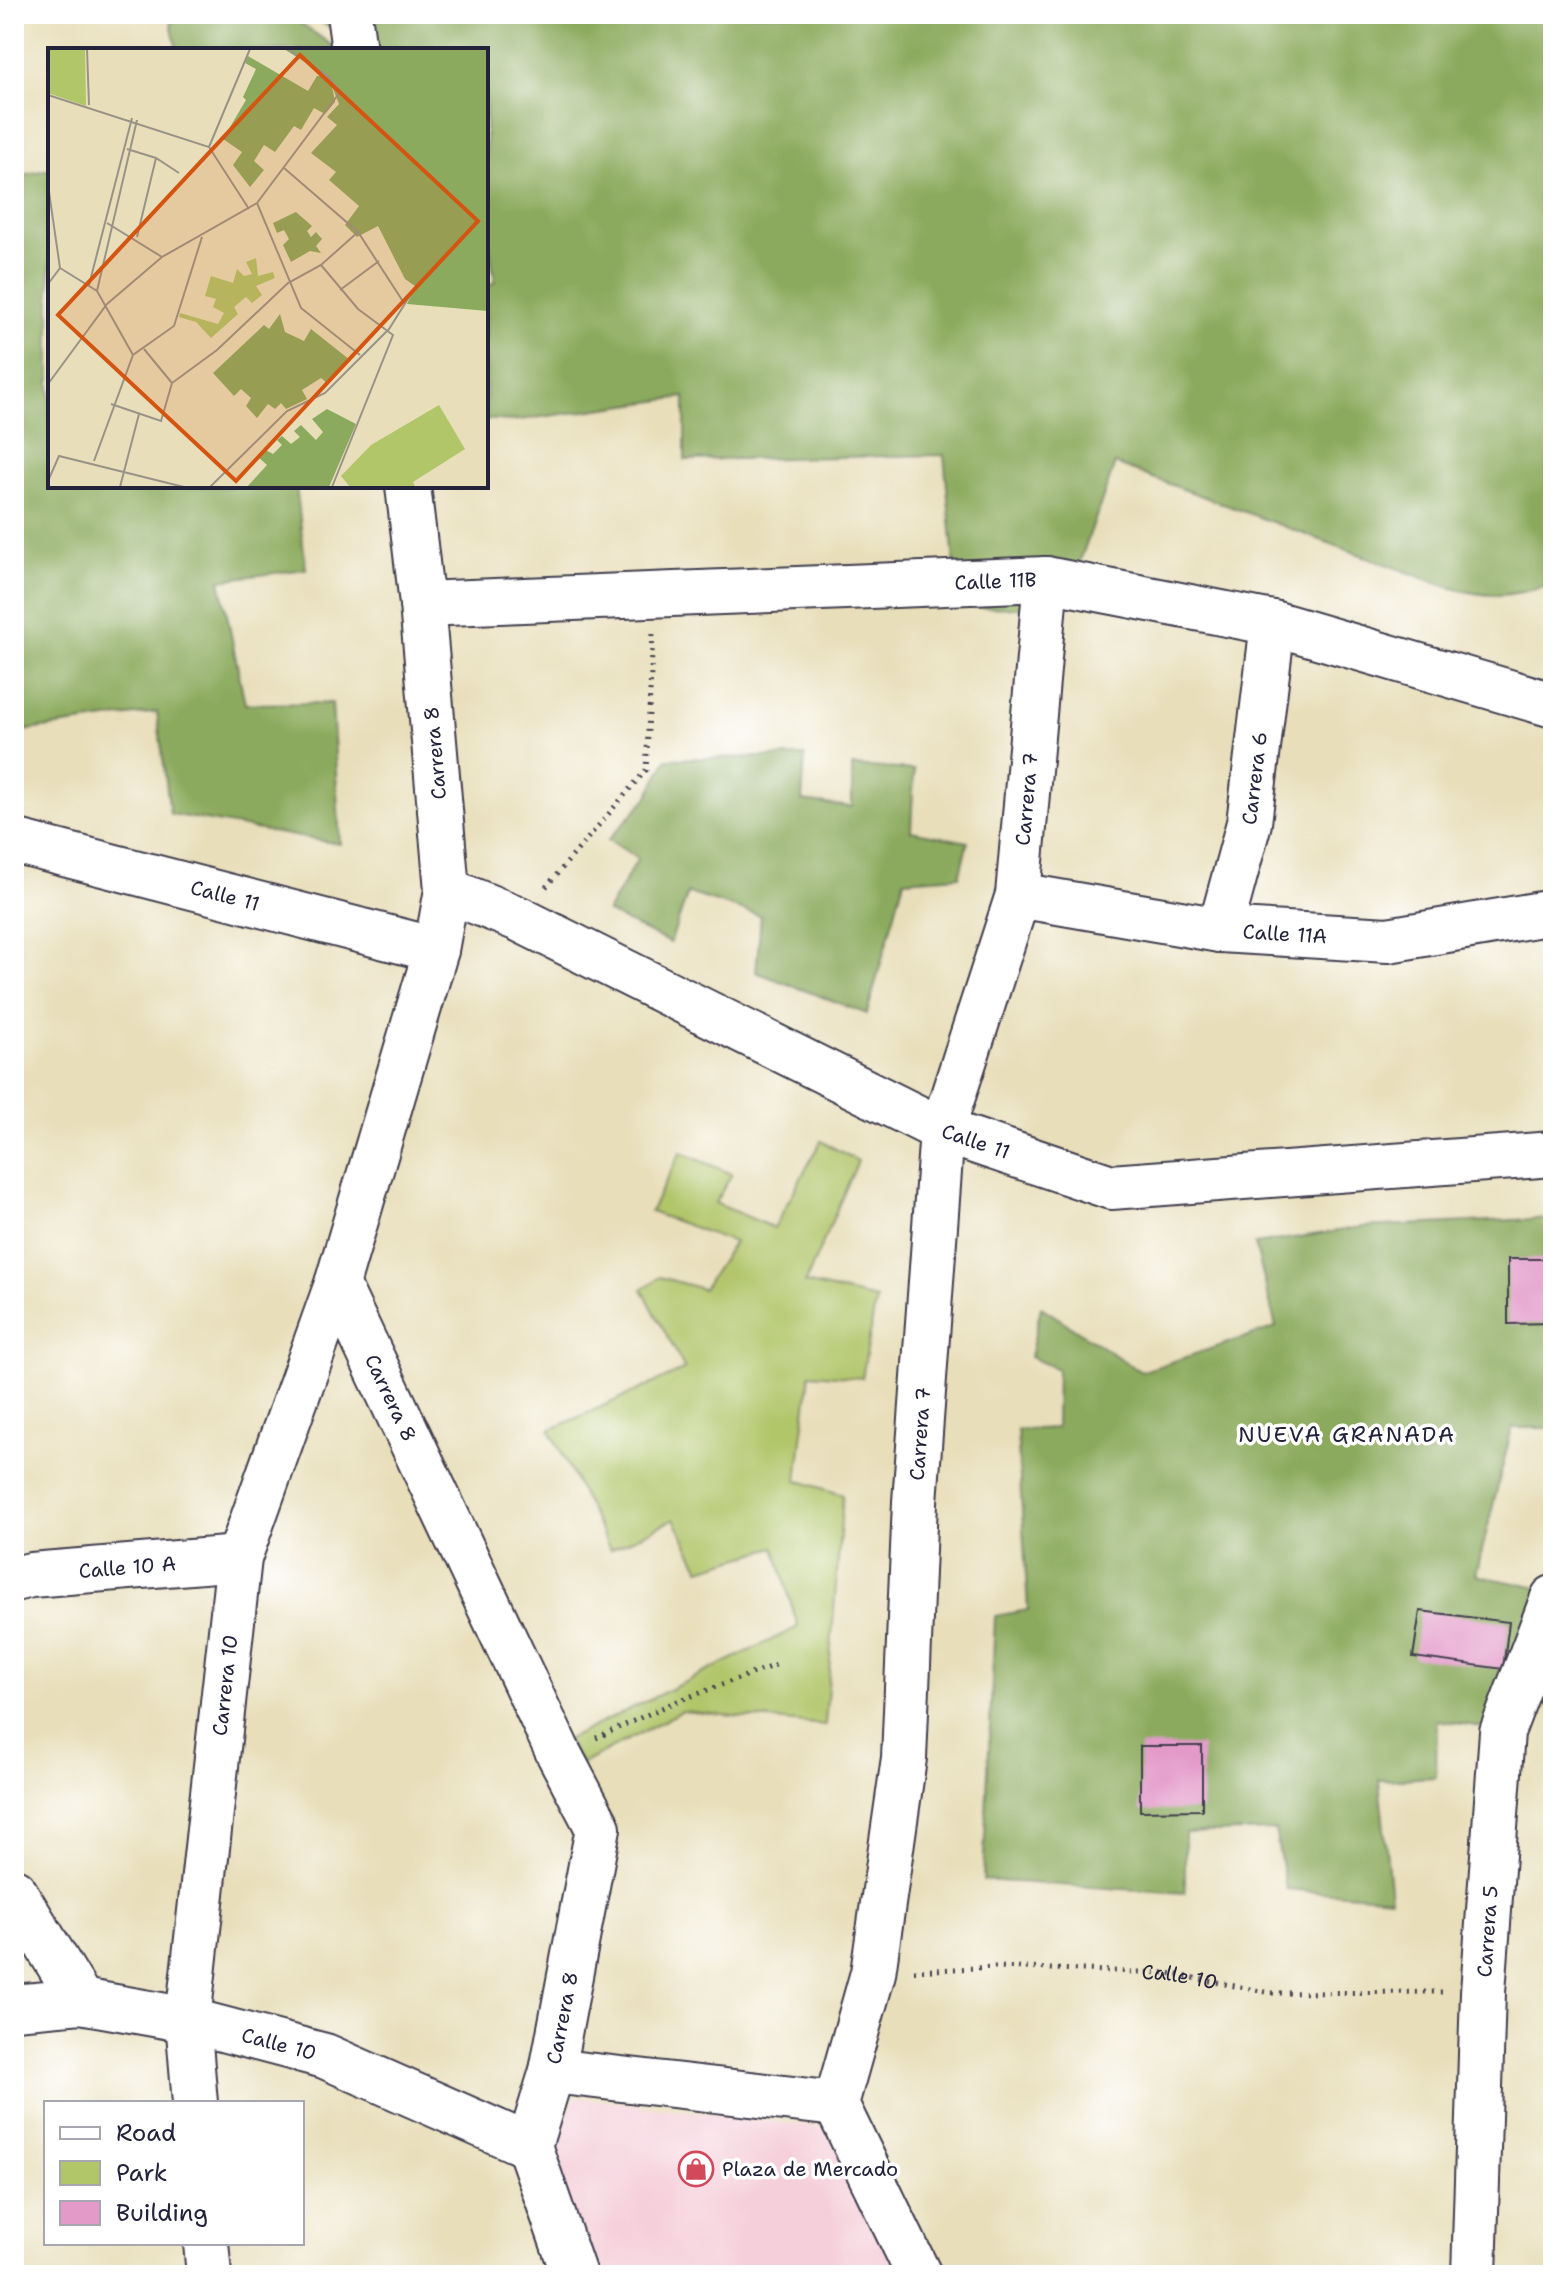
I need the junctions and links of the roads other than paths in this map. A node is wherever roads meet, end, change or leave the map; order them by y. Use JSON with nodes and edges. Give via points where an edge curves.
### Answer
{"nodes":[{"id":1,"x":349,"y":14,"type":"edge"},
{"id":2,"x":354,"y":48,"type":"edge"},
{"id":3,"x":408,"y":488,"type":"edge"},
{"id":4,"x":1046,"y":579,"type":"junction"},
{"id":5,"x":422,"y":604,"type":"junction"},
{"id":6,"x":1273,"y":623,"type":"junction"},
{"id":7,"x":1553,"y":705,"type":"edge"},
{"id":8,"x":14,"y":841,"type":"edge"},
{"id":9,"x":447,"y":890,"type":"junction"},
{"id":10,"x":1018,"y":895,"type":"junction"},
{"id":11,"x":1553,"y":912,"type":"edge"},
{"id":12,"x":1220,"y":930,"type":"junction"},
{"id":13,"x":436,"y":950,"type":"junction"},
{"id":14,"x":942,"y":1130,"type":"junction"},
{"id":15,"x":1553,"y":1154,"type":"edge"},
{"id":16,"x":337,"y":1284,"type":"junction"},
{"id":17,"x":239,"y":1558,"type":"junction"},
{"id":18,"x":20,"y":1566,"type":"edge"},
{"id":19,"x":1553,"y":1598,"type":"edge"},
{"id":20,"x":14,"y":1891,"type":"edge"},
{"id":21,"x":81,"y":2001,"type":"junction"},
{"id":22,"x":15,"y":2005,"type":"edge"},
{"id":23,"x":188,"y":2020,"type":"junction"},
{"id":24,"x":552,"y":2071,"type":"junction"},
{"id":25,"x":195,"y":2101,"type":"edge"},
{"id":26,"x":836,"y":2104,"type":"junction"},
{"id":27,"x":529,"y":2146,"type":"junction"},
{"id":28,"x":206,"y":2245,"type":"edge"},
{"id":29,"x":209,"y":2275,"type":"edge"},
{"id":30,"x":574,"y":2275,"type":"edge"},
{"id":31,"x":919,"y":2275,"type":"edge"},
{"id":32,"x":1474,"y":2275,"type":"edge"}],
"edges":[{"from":1,"to":2,"type":"street"},
{"from":3,"to":5,"type":"street","name":"Carrera 8"},
{"from":4,"to":5,"type":"street","name":"Calle 11B"},
{"from":4,"to":6,"type":"street","name":"Calle 11B"},
{"from":4,"to":10,"type":"street","name":"Carrera 7"},
{"from":5,"to":9,"type":"street","name":"Carrera 8"},
{"from":6,"to":7,"type":"street","name":"Calle 11B"},
{"from":6,"to":12,"type":"street","name":"Carrera 6","via":[[1249,823]]},
{"from":8,"to":13,"type":"street","name":"Calle 11"},
{"from":9,"to":13,"type":"street","name":"Carrera 8"},
{"from":9,"to":14,"type":"street","name":"Calle 11","via":[[519,919]]},
{"from":10,"to":12,"type":"street","name":"Calle 11A"},
{"from":10,"to":14,"type":"street","name":"Carrera 7"},
{"from":11,"to":12,"type":"street","name":"Calle 11A","via":[[1388,940]]},
{"from":13,"to":16,"type":"street","name":"Carrera 8"},
{"from":14,"to":15,"type":"street","name":"Calle 11","via":[[1111,1187]]},
{"from":14,"to":26,"type":"street","name":"Carrera 7","via":[[915,1502],[904,1758],[873,1973]]},
{"from":16,"to":17,"type":"street","name":"Carrera 10"},
{"from":16,"to":24,"type":"street","name":"Carrera 8","via":[[598,1828]]},
{"from":17,"to":18,"type":"street","name":"Calle 10 A"},
{"from":17,"to":23,"type":"street","name":"Carrera 10"},
{"from":19,"to":32,"type":"street","name":"Carrera 5","via":[[1502,1732],[1483,1992]]},
{"from":20,"to":21,"type":"street"},
{"from":21,"to":22,"type":"street","name":"Calle 10"},
{"from":21,"to":23,"type":"street","name":"Calle 10"},
{"from":23,"to":25,"type":"street","name":"Carrera 10"},
{"from":23,"to":27,"type":"street","name":"Calle 10","via":[[325,2056]]},
{"from":24,"to":26,"type":"street"},
{"from":24,"to":27,"type":"street","name":"Carrera 8"},
{"from":26,"to":31,"type":"street"},
{"from":27,"to":30,"type":"street"},
{"from":28,"to":29,"type":"street"}]}
